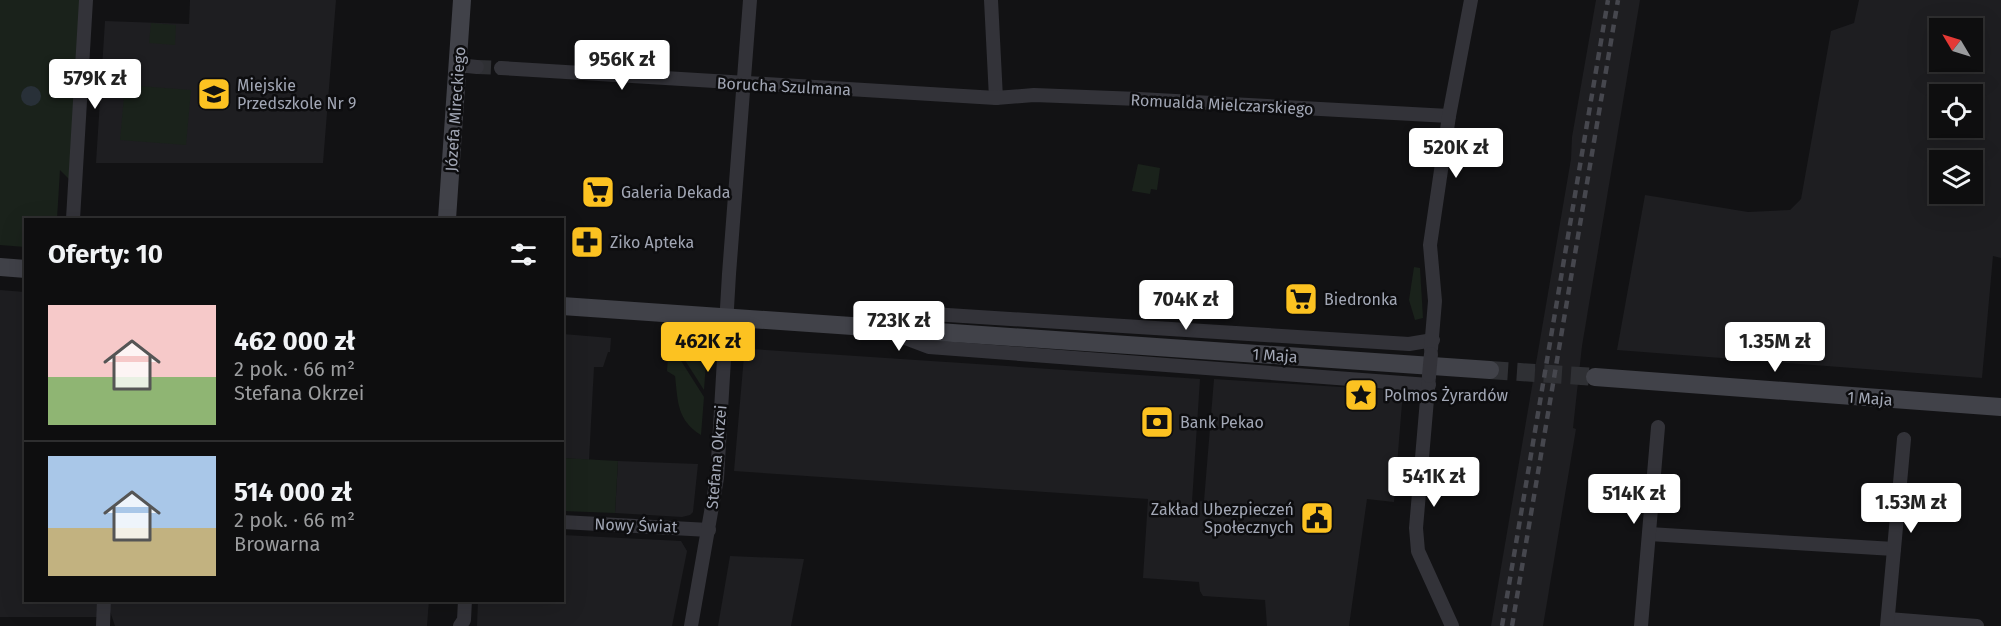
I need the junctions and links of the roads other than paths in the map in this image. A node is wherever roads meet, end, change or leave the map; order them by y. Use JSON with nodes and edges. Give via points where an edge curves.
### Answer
{"nodes":[{"id":1,"x":86,"y":0,"type":"edge"},
{"id":2,"x":462,"y":0,"type":"edge"},
{"id":3,"x":750,"y":0,"type":"edge"},
{"id":4,"x":991,"y":0,"type":"edge"},
{"id":5,"x":1471,"y":0,"type":"edge"},
{"id":6,"x":458,"y":65,"type":"junction"},
{"id":7,"x":477,"y":67,"type":"tunnel mouth"},
{"id":8,"x":501,"y":68,"type":"tunnel mouth"},
{"id":9,"x":744,"y":83,"type":"junction"},
{"id":10,"x":996,"y":98,"type":"junction"},
{"id":11,"x":1449,"y":116,"type":"junction"},
{"id":12,"x":73,"y":218,"type":"edge"},
{"id":13,"x":447,"y":218,"type":"edge"},
{"id":14,"x":0,"y":267,"type":"edge"},
{"id":15,"x":24,"y":269,"type":"edge"},
{"id":16,"x":564,"y":306,"type":"edge"},
{"id":17,"x":727,"y":317,"type":"junction"},
{"id":18,"x":880,"y":328,"type":"junction"},
{"id":19,"x":1432,"y":347,"type":"junction"},
{"id":20,"x":1490,"y":370,"type":"tunnel mouth"},
{"id":21,"x":1595,"y":377,"type":"tunnel mouth"},
{"id":22,"x":1429,"y":381,"type":"junction"},
{"id":23,"x":2001,"y":407,"type":"edge"},
{"id":24,"x":1658,"y":427,"type":"dead end"},
{"id":25,"x":1904,"y":439,"type":"dead end"},
{"id":26,"x":564,"y":522,"type":"edge"},
{"id":27,"x":709,"y":530,"type":"junction"},
{"id":28,"x":1649,"y":534,"type":"junction"},
{"id":29,"x":1894,"y":549,"type":"junction"},
{"id":30,"x":104,"y":602,"type":"edge"},
{"id":31,"x":465,"y":602,"type":"edge"},
{"id":32,"x":1887,"y":622,"type":"edge"},
{"id":33,"x":103,"y":626,"type":"edge"},
{"id":34,"x":460,"y":626,"type":"edge"},
{"id":35,"x":691,"y":626,"type":"edge"},
{"id":36,"x":1452,"y":626,"type":"edge"},
{"id":37,"x":1641,"y":626,"type":"edge"},
{"id":38,"x":1977,"y":626,"type":"edge"}],
"edges":[{"from":1,"to":12,"type":"street"},
{"from":2,"to":6,"type":"street","name":"Józefa Mireckiego"},
{"from":3,"to":9,"type":"street","name":"Stefana Okrzei"},
{"from":4,"to":10,"type":"street"},
{"from":5,"to":11,"type":"street"},
{"from":6,"to":7,"type":"street"},
{"from":6,"to":13,"type":"street","name":"Józefa Mireckiego"},
{"from":8,"to":9,"type":"street","name":"Borucha Szulmana"},
{"from":9,"to":10,"type":"street","name":"Borucha Szulmana"},
{"from":9,"to":17,"type":"street","name":"Stefana Okrzei"},
{"from":10,"to":11,"type":"street","name":"Romualda Mielczarskiego","via":[[1034,95]]},
{"from":11,"to":19,"type":"street","via":[[1430,245],[1435,301]]},
{"from":14,"to":15,"type":"street"},
{"from":16,"to":17,"type":"street","name":"1 Maja"},
{"from":17,"to":18,"type":"street","name":"1 Maja"},
{"from":17,"to":27,"type":"street","name":"Stefana Okrzei","via":[[717,478]]},
{"from":18,"to":19,"type":"street","name":"1 Maja","via":[[932,314]]},
{"from":18,"to":20,"type":"street","name":"1 Maja"},
{"from":18,"to":22,"type":"street","name":"1 Maja","via":[[929,347]]},
{"from":19,"to":22,"type":"street","bridge":true},
{"from":21,"to":23,"type":"street","name":"1 Maja"},
{"from":22,"to":36,"type":"street","via":[[1416,528],[1418,551]]},
{"from":24,"to":28,"type":"street"},
{"from":25,"to":29,"type":"street"},
{"from":26,"to":27,"type":"street","name":"Nowy Świat"},
{"from":27,"to":35,"type":"street","name":"Stefana Okrzei"},
{"from":28,"to":29,"type":"street"},
{"from":28,"to":37,"type":"street"},
{"from":29,"to":32,"type":"street"},
{"from":30,"to":33,"type":"street"},
{"from":31,"to":34,"type":"street"},
{"from":32,"to":38,"type":"street"}]}
